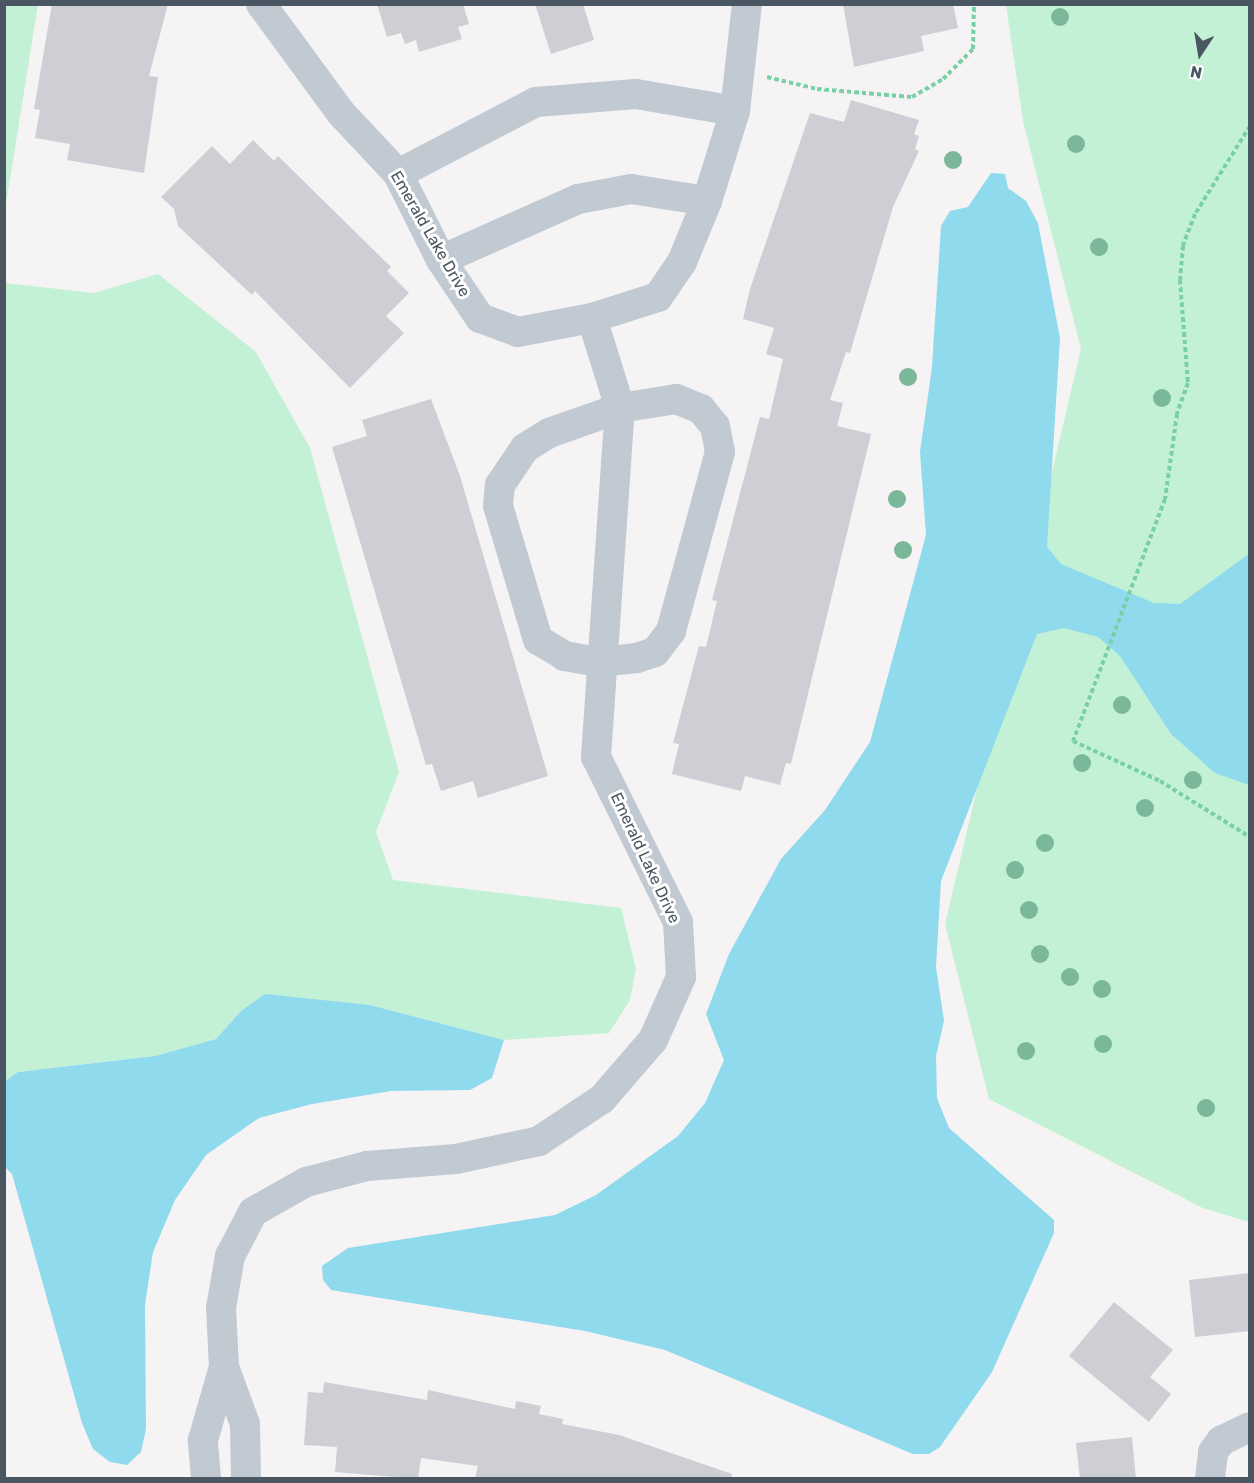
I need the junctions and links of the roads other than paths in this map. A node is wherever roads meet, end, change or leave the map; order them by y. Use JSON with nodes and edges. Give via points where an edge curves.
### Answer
{"nodes":[{"id":1,"x":261,"y":4,"type":"edge"},
{"id":2,"x":747,"y":4,"type":"edge"},
{"id":3,"x":735,"y":111,"type":"junction"},
{"id":4,"x":398,"y":174,"type":"junction"},
{"id":5,"x":707,"y":201,"type":"junction"},
{"id":6,"x":441,"y":260,"type":"junction"},
{"id":7,"x":592,"y":318,"type":"junction"},
{"id":8,"x":620,"y":408,"type":"junction"},
{"id":9,"x":598,"y":662,"type":"junction"},
{"id":10,"x":224,"y":1367,"type":"junction"},
{"id":11,"x":1250,"y":1427,"type":"edge"},
{"id":12,"x":206,"y":1479,"type":"edge"},
{"id":13,"x":246,"y":1479,"type":"edge"},
{"id":14,"x":1210,"y":1479,"type":"edge"}],
"edges":[{"from":1,"to":4,"type":"street","name":"Emerald Lake Drive","via":[[341,113]]},
{"from":2,"to":3,"type":"street","name":"Emerald Lake Drive"},
{"from":3,"to":4,"type":"street","via":[[636,94],[536,102]]},
{"from":3,"to":5,"type":"street","name":"Emerald Lake Drive"},
{"from":4,"to":6,"type":"street","name":"Emerald Lake Drive"},
{"from":5,"to":6,"type":"street","via":[[631,189],[578,199]]},
{"from":5,"to":7,"type":"street","name":"Emerald Lake Drive","via":[[682,262],[658,297]]},
{"from":6,"to":7,"type":"street","name":"Emerald Lake Drive","via":[[480,318],[518,332]]},
{"from":7,"to":8,"type":"street","name":"Emerald Lake Drive"},
{"from":8,"to":9,"type":"street","name":"Emerald Lake Drive"},
{"from":8,"to":9,"type":"street","via":[[549,433],[525,448],[500,485],[498,506],[538,640],[565,656]]},
{"from":8,"to":9,"type":"street","via":[[676,399],[701,409],[716,426],[720,452],[671,631],[654,652]]},
{"from":9,"to":10,"type":"street","name":"Emerald Lake Drive","via":[[596,757],[678,922],[681,977],[653,1040],[602,1099],[539,1141],[456,1160],[367,1166],[306,1182],[253,1212],[239,1233],[225,1275]]},
{"from":10,"to":12,"type":"street","name":"Emerald Lake Drive","via":[[203,1440]]},
{"from":10,"to":13,"type":"street","name":"Emerald Lake Drive","via":[[245,1424]]},
{"from":11,"to":14,"type":"street","via":[[1221,1441],[1213,1452]]}]}
